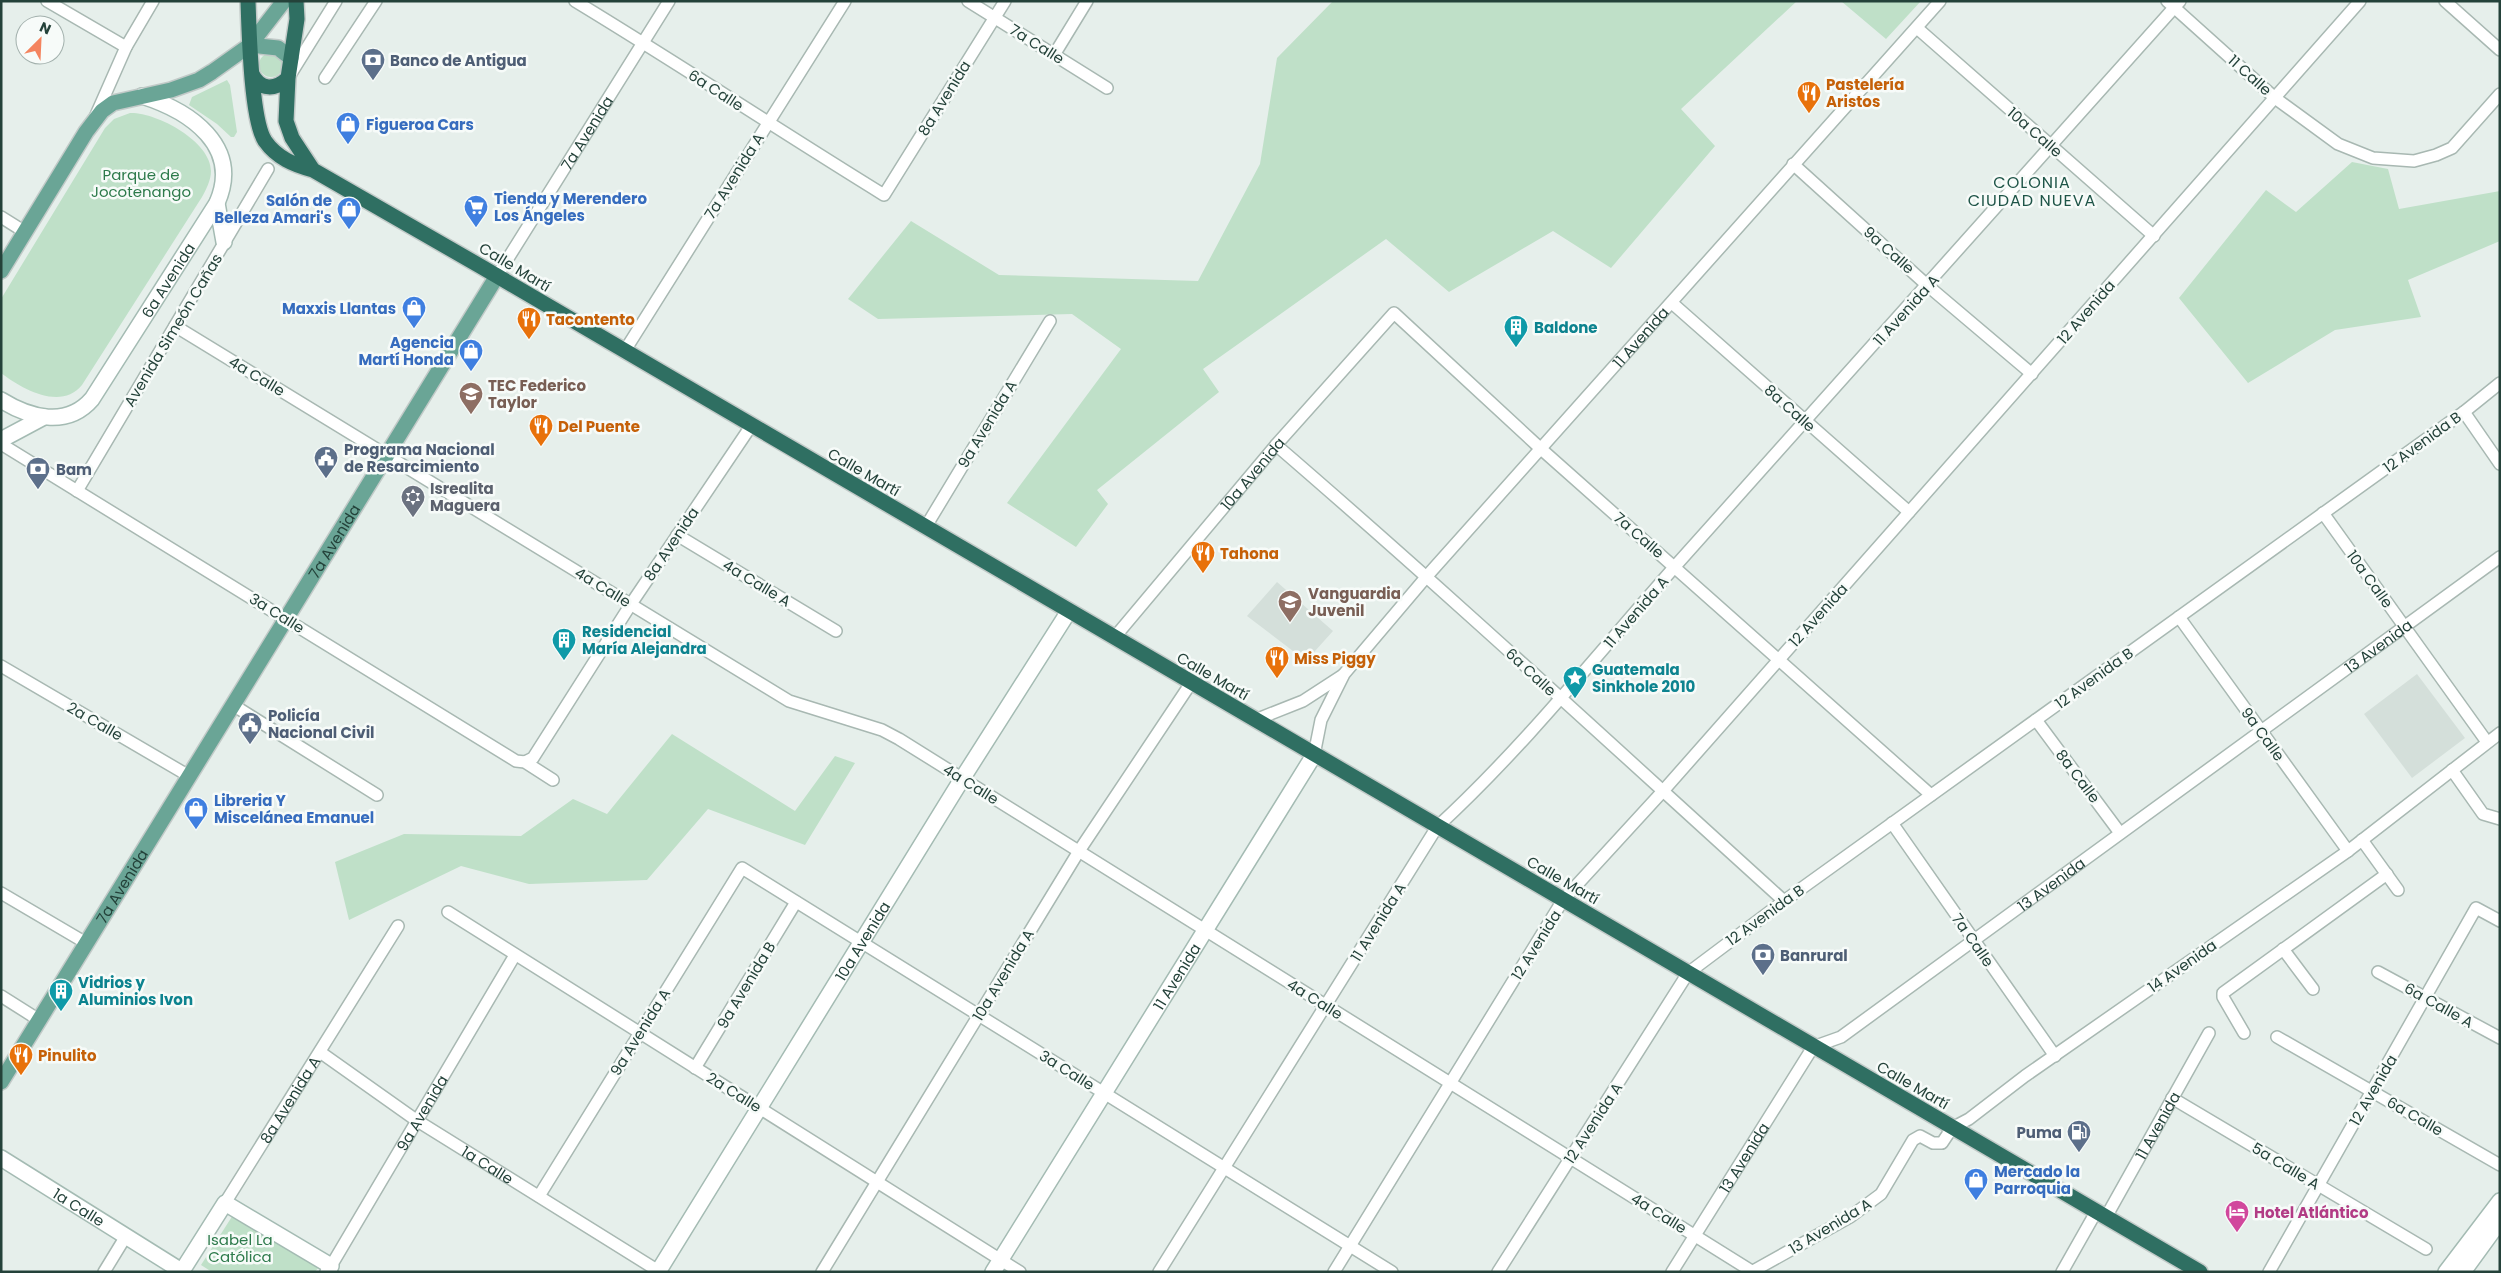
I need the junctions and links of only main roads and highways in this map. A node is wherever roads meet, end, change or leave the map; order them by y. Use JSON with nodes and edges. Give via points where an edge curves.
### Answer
{"nodes":[{"id":1,"x":248,"y":1,"type":"edge"},
{"id":2,"x":284,"y":1,"type":"edge"},
{"id":3,"x":296,"y":1,"type":"edge"},
{"id":4,"x":250,"y":49,"type":"junction"},
{"id":5,"x":291,"y":58,"type":"junction"},
{"id":6,"x":252,"y":74,"type":"junction"},
{"id":7,"x":288,"y":78,"type":"junction"},
{"id":8,"x":142,"y":96,"type":"junction"},
{"id":9,"x":313,"y":170,"type":"junction"},
{"id":10,"x":217,"y":203,"type":"junction"},
{"id":11,"x":224,"y":242,"type":"road end"},
{"id":12,"x":1,"y":271,"type":"edge"},
{"id":13,"x":497,"y":276,"type":"junction"},
{"id":14,"x":1,"y":400,"type":"edge"},
{"id":15,"x":44,"y":417,"type":"junction"},
{"id":16,"x":1,"y":440,"type":"edge"},
{"id":17,"x":1068,"y":612,"type":"junction"},
{"id":18,"x":1314,"y":755,"type":"junction"},
{"id":19,"x":1,"y":1082,"type":"edge"},
{"id":20,"x":1,"y":1158,"type":"edge"},
{"id":21,"x":2500,"y":1201,"type":"edge"},
{"id":22,"x":2500,"y":1221,"type":"edge"},
{"id":23,"x":997,"y":1266,"type":"edge"},
{"id":24,"x":330,"y":1269,"type":"edge"},
{"id":25,"x":182,"y":1271,"type":"edge"},
{"id":26,"x":659,"y":1272,"type":"edge"},
{"id":27,"x":2200,"y":1272,"type":"edge"},
{"id":28,"x":2446,"y":1272,"type":"edge"},
{"id":29,"x":2463,"y":1272,"type":"edge"}],
"edges":[{"from":1,"to":4,"type":"highway","name":"Calle Martí"},
{"from":2,"to":4,"type":"main road"},
{"from":3,"to":5,"type":"highway","name":"Calle Martí","via":[[297,19]]},
{"from":4,"to":5,"type":"main road","via":[[278,48]]},
{"from":4,"to":6,"type":"highway","name":"Calle Martí"},
{"from":4,"to":8,"type":"main road","via":[[199,80]]},
{"from":5,"to":7,"type":"highway","name":"Calle Martí"},
{"from":6,"to":7,"type":"highway","via":[[259,84],[270,88],[281,85]]},
{"from":6,"to":9,"type":"highway","name":"Calle Martí","via":[[266,143],[291,164]]},
{"from":7,"to":9,"type":"highway","name":"Calle Martí","via":[[286,121],[292,138]]},
{"from":8,"to":10,"type":"main road","name":"6a Avenida","via":[[188,117],[215,144],[223,160],[225,175]]},
{"from":8,"to":12,"type":"main road","via":[[113,103],[94,119]]},
{"from":9,"to":13,"type":"highway","name":"Calle Martí"},
{"from":10,"to":11,"type":"main road"},
{"from":10,"to":15,"type":"main road","name":"6a Avenida","via":[[92,399],[77,413]]},
{"from":13,"to":17,"type":"highway","name":"Calle Martí"},
{"from":13,"to":19,"type":"main road","name":"7a Avenida"},
{"from":14,"to":15,"type":"main road","name":"6a Avenida","via":[[29,414]]},
{"from":15,"to":16,"type":"main road"},
{"from":17,"to":18,"type":"highway","name":"Calle Martí"},
{"from":17,"to":26,"type":"main road","name":"10a Avenida"},
{"from":18,"to":23,"type":"main road","name":"11 Avenida"},
{"from":18,"to":27,"type":"highway","name":"Calle Martí"},
{"from":20,"to":25,"type":"main road","name":"1a Calle"},
{"from":21,"to":28,"type":"main road"},
{"from":22,"to":29,"type":"main road"},
{"from":24,"to":25,"type":"main road","name":"8a Avenida A","via":[[225,1202]]}]}
